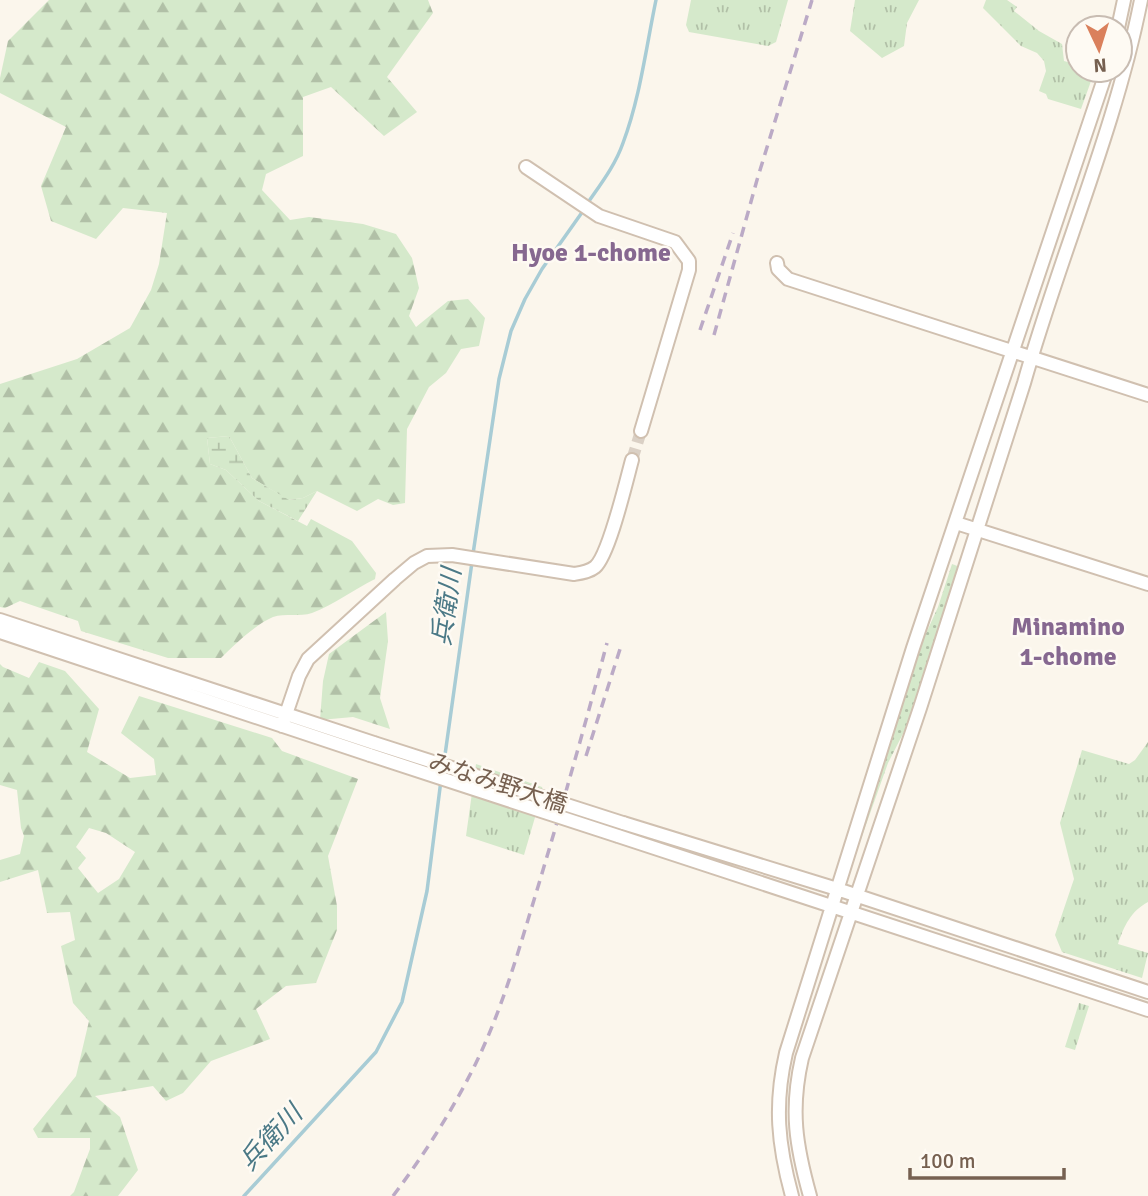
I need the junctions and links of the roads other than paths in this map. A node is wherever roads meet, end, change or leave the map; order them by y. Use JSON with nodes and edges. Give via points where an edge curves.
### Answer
{"nodes":[{"id":1,"x":1141,"y":0,"type":"edge"},
{"id":2,"x":1102,"y":84,"type":"edge"},
{"id":3,"x":526,"y":167,"type":"dead end"},
{"id":4,"x":777,"y":263,"type":"dead end"},
{"id":5,"x":1014,"y":351,"type":"junction"},
{"id":6,"x":1032,"y":357,"type":"junction"},
{"id":7,"x":1148,"y":395,"type":"edge"},
{"id":8,"x":641,"y":431,"type":"tunnel mouth"},
{"id":9,"x":632,"y":460,"type":"tunnel mouth"},
{"id":10,"x":956,"y":523,"type":"junction"},
{"id":11,"x":977,"y":530,"type":"junction"},
{"id":12,"x":1148,"y":584,"type":"edge"},
{"id":13,"x":0,"y":620,"type":"edge"},
{"id":14,"x":0,"y":632,"type":"edge"},
{"id":15,"x":284,"y":720,"type":"junction"},
{"id":16,"x":372,"y":749,"type":"junction"},
{"id":17,"x":837,"y":889,"type":"junction"},
{"id":18,"x":855,"y":895,"type":"junction"},
{"id":19,"x":832,"y":906,"type":"junction"},
{"id":20,"x":850,"y":912,"type":"junction"},
{"id":21,"x":1148,"y":992,"type":"edge"},
{"id":22,"x":1148,"y":1010,"type":"edge"},
{"id":23,"x":792,"y":1196,"type":"edge"},
{"id":24,"x":810,"y":1196,"type":"edge"}],
"edges":[{"from":1,"to":6,"type":"street","via":[[1124,71]]},
{"from":2,"to":5,"type":"street"},
{"from":3,"to":8,"type":"street","via":[[592,212],[676,242],[689,261]]},
{"from":4,"to":5,"type":"street","via":[[788,279]]},
{"from":5,"to":6,"type":"street"},
{"from":5,"to":10,"type":"street"},
{"from":6,"to":7,"type":"street"},
{"from":6,"to":11,"type":"street"},
{"from":9,"to":15,"type":"street","via":[[606,550],[596,566],[574,574],[443,554],[414,562],[308,659]]},
{"from":10,"to":11,"type":"street"},
{"from":10,"to":17,"type":"street"},
{"from":11,"to":12,"type":"street"},
{"from":11,"to":18,"type":"street"},
{"from":13,"to":15,"type":"street"},
{"from":14,"to":15,"type":"street"},
{"from":15,"to":16,"type":"street"},
{"from":16,"to":17,"type":"street","name":"みなみ野大橋","bridge":true},
{"from":16,"to":19,"type":"street","name":"みなみ野大橋","bridge":true},
{"from":17,"to":18,"type":"street","name":"みなみ野大橋"},
{"from":17,"to":19,"type":"street"},
{"from":18,"to":20,"type":"street"},
{"from":18,"to":21,"type":"street","name":"みなみ野大橋"},
{"from":19,"to":20,"type":"street","name":"みなみ野大橋"},
{"from":19,"to":23,"type":"street","via":[[781,1073],[778,1128]]},
{"from":20,"to":22,"type":"street","name":"みなみ野大橋"},
{"from":20,"to":24,"type":"street","via":[[797,1078],[795,1127]]}]}
